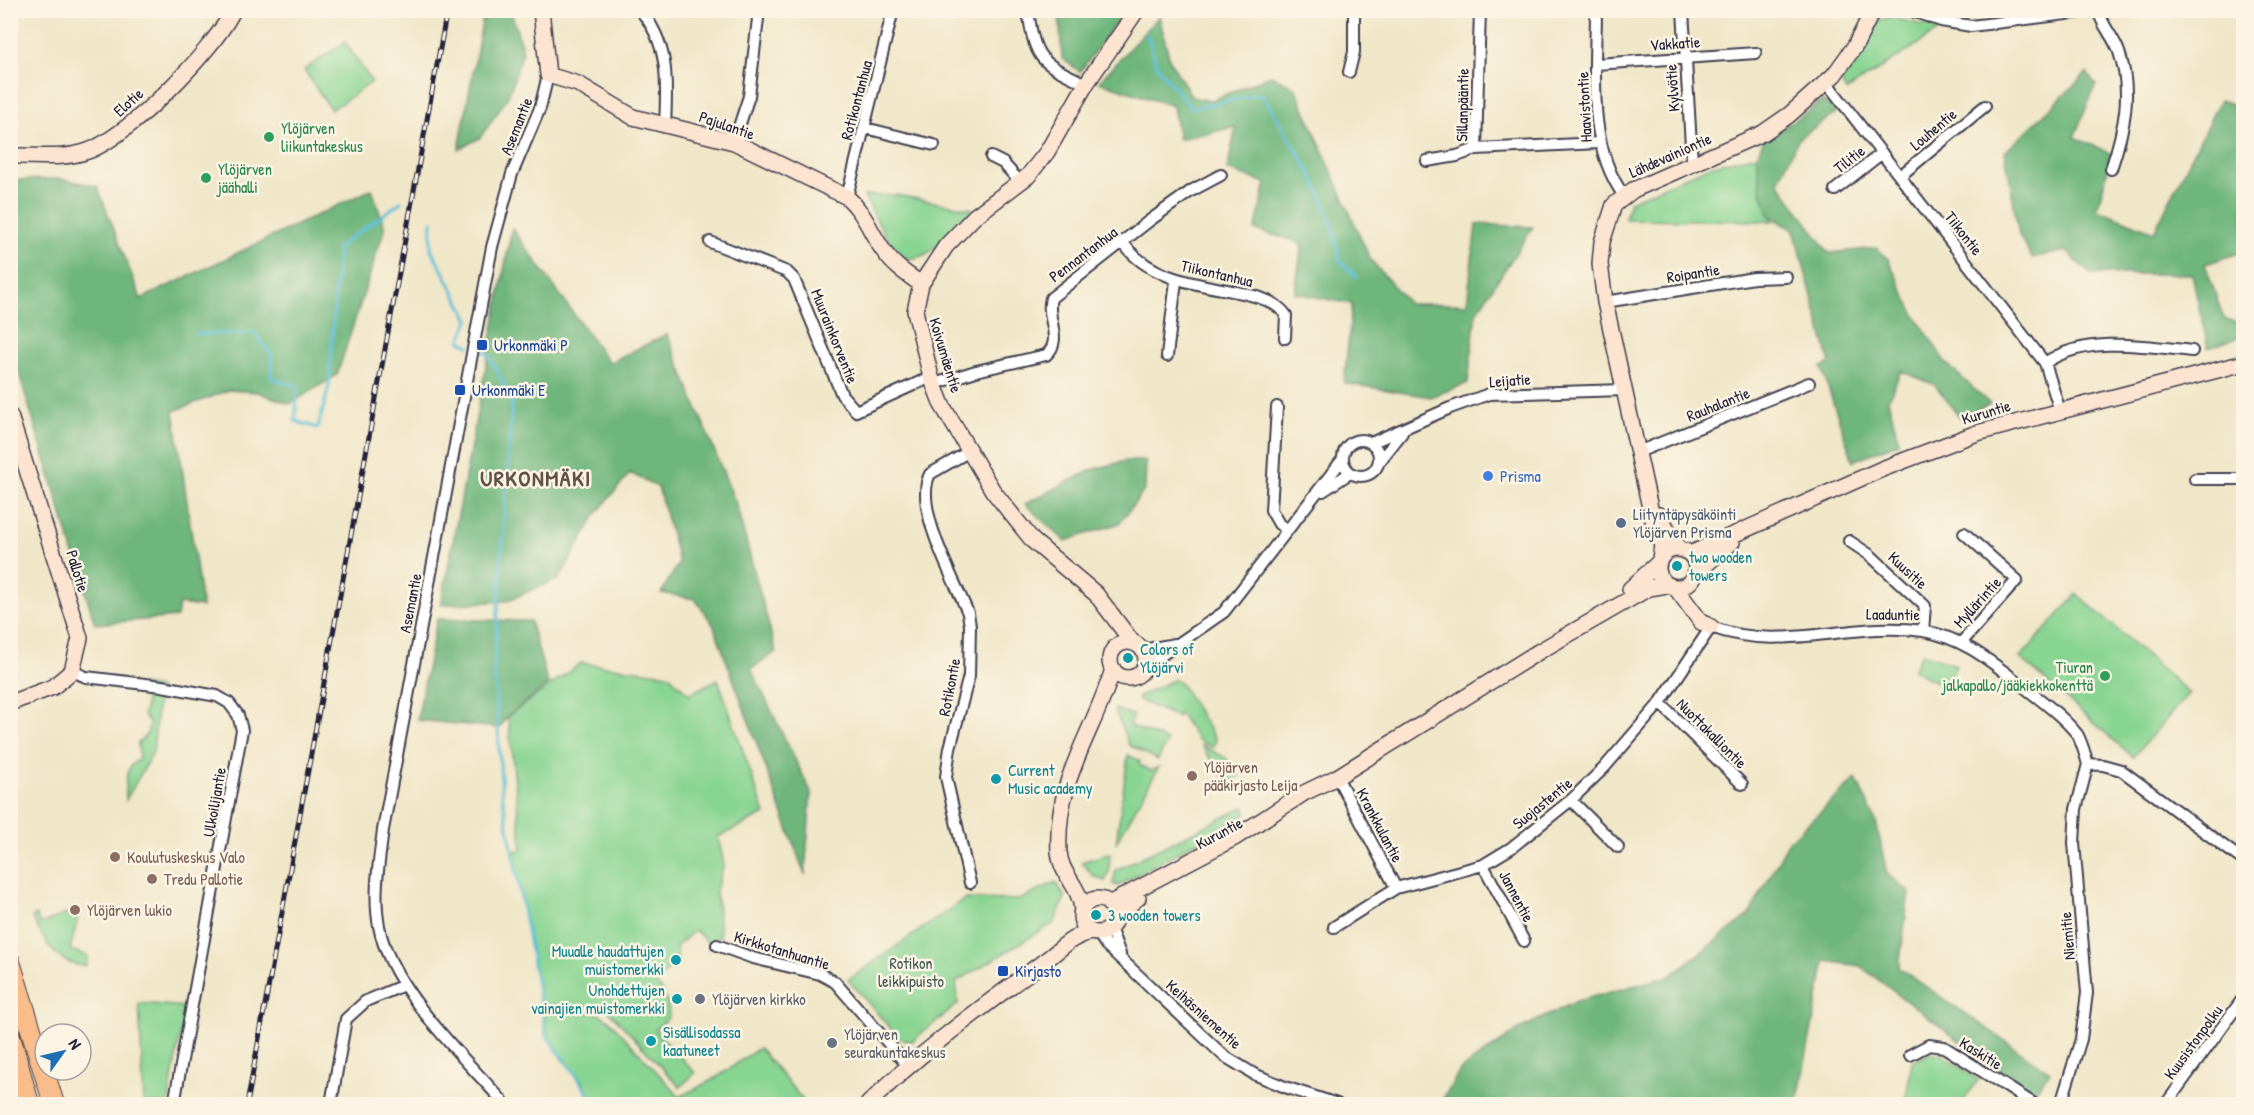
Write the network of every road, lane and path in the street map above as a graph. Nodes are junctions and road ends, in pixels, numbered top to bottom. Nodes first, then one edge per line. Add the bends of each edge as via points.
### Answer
1 (242, 10) edge
2 (542, 10) edge
3 (759, 10) edge
4 (893, 10) edge
5 (1028, 10) edge
6 (1137, 10) edge
7 (1354, 10) edge
8 (1480, 10) edge
9 (1596, 10) edge
10 (1683, 10) edge
11 (1873, 10) edge
12 (1909, 10) edge
13 (2098, 10) edge
14 (645, 13) edge
15 (230, 16) edge
16 (1756, 53) dead end
17 (1685, 56) junction
18 (1596, 64) junction
19 (1349, 72) dead end
20 (548, 75) junction
21 (1827, 83) junction
22 (1086, 84) junction
23 (1984, 106) dead end
24 (665, 126) junction
25 (865, 128) junction
26 (734, 142) junction
27 (1599, 143) junction
28 (934, 145) dead end
29 (1476, 149) junction
30 (14, 153) edge
31 (1882, 153) junction
32 (991, 157) dead end
33 (1427, 161) dead end
34 (1692, 164) junction
35 (2111, 169) dead end
36 (1221, 175) dead end
37 (1900, 176) junction
38 (1021, 183) junction
39 (1835, 190) dead end
40 (1624, 196) junction
41 (847, 197) junction
42 (710, 242) dead end
43 (1123, 243) junction
44 (1786, 277) dead end
45 (1176, 281) junction
46 (921, 284) junction
47 (1605, 302) junction
48 (1285, 338) dead end
49 (2192, 351) dead end
50 (1167, 356) dead end
51 (2045, 363) junction
52 (2244, 363) edge
53 (933, 381) junction
54 (1809, 383) dead end
55 (1625, 390) junction
56 (1277, 406) dead end
57 (2060, 411) junction
58 (10, 416) edge
59 (1404, 431) junction
60 (1371, 443) junction
61 (968, 452) junction
62 (1638, 452) junction
63 (1342, 460) junction
64 (1380, 461) junction
65 (1350, 473) junction
66 (2195, 479) dead end
67 (2244, 479) edge
68 (1649, 495) junction
69 (1316, 497) junction
70 (1750, 529) junction
71 (1287, 530) junction
72 (1964, 533) dead end
73 (1849, 541) dead end
74 (1684, 551) junction
75 (1660, 560) junction
76 (1694, 576) junction
77 (1671, 586) junction
78 (1711, 627) junction
79 (1923, 631) junction
80 (1556, 641) junction
81 (1961, 643) junction
82 (1178, 644) junction
83 (1131, 646) junction
84 (1146, 666) junction
85 (72, 671) junction
86 (1119, 674) junction
87 (10, 703) edge
88 (1660, 703) junction
89 (2088, 764) junction
90 (1337, 777) junction
91 (1742, 784) dead end
92 (1571, 800) junction
93 (1059, 844) junction
94 (1618, 847) dead end
95 (2244, 861) edge
96 (1483, 865) junction
97 (970, 883) dead end
98 (1396, 888) junction
99 (1081, 913) junction
100 (1104, 918) junction
101 (1334, 927) dead end
102 (1524, 941) dead end
103 (717, 945) dead end
104 (10, 962) edge
105 (1017, 979) junction
106 (404, 985) junction
107 (2244, 997) edge
108 (10, 1036) edge
109 (1910, 1055) dead end
110 (908, 1066) junction
111 (29, 1104) edge
112 (54, 1104) edge
113 (174, 1104) edge
114 (331, 1104) edge
115 (505, 1104) edge
116 (868, 1104) edge
117 (1337, 1104) edge
118 (2034, 1104) edge
119 (2061, 1104) edge
120 (2166, 1104) edge

1 - 15 street, Elotie
2 - 20 street
3 - 26 street via 749,96
4 - 25 street, Rotikontanhua
5 - 22 street via 1036,52 1054,68
6 - 22 street, Koivumäentie
7 - 19 street via 1354,52
8 - 29 street, Sillanpääntie
9 - 18 street, Haavistontie
10 - 17 street, Kylvötie
11 - 21 street, Lähdevainiontie via 1855,46
12 - 13 street via 1971,26
13 - 35 street via 2119,51 2128,105
14 - 24 street via 658,36 665,63
15 - 30 street, Elotie via 164,93 108,142 89,151 47,158
16 - 17 street, Vakkatie
17 - 18 street, Vakkatie
17 - 34 street, Kylvötie
18 - 27 street, Haavistontie
20 - 24 street, Pajulantie via 578,84 633,117
20 - 106 street, Asemantie via 540,108 512,174 492,247 383,830 376,906 386,951
21 - 31 street, Tiikontie
21 - 34 street, Lähdevainiontie via 1763,133
22 - 38 street, Koivumäentie via 1047,152
23 - 37 street, Louhentie
24 - 26 street, Pajulantie
25 - 28 street
25 - 41 street, Rotikontanhua
26 - 41 street, Pajulantie
27 - 29 street, Sillanpääntie
27 - 40 street, Haavistontie via 1610,174
29 - 33 street
31 - 37 street, Tiikontie
31 - 39 street, Tilitie
32 - 38 street via 1003,163
34 - 40 street, Lähdevainiontie
36 - 43 street, Pennantanhua via 1191,191
37 - 51 street, Tiikontie
38 - 46 street, Koivumäentie via 955,235
40 - 47 street, Lähdevainiontie via 1614,206 1602,242 1600,264
41 - 46 street, Pajulantie via 861,211 895,265
42 - 53 street, Muurainkorventie via 787,272 794,279 842,395 856,411
43 - 45 street, Tiikontanhua via 1131,255
43 - 53 street, Pennantanhua via 1051,298 1055,340 1046,355
44 - 47 street, Roipantie via 1754,278
45 - 48 street, Tiikontanhua via 1272,300 1287,315
45 - 50 street
46 - 53 street, Koivumäentie via 915,311
47 - 55 street, Lähdevainiontie
49 - 51 street via 2142,346 2090,347 2066,351
51 - 57 street, Tiikontie
52 - 57 street, Kuruntie
53 - 61 street, Koivumäentie
54 - 62 street, Rauhalantie
55 - 59 street, Leijatie via 1490,394
55 - 62 street, Lähdevainiontie
56 - 71 street via 1271,503 1275,518
57 - 70 street, Kuruntie via 1977,432
58 - 85 street, Pallotie via 80,638
59 - 60 street, Leijatie
59 - 64 street, Leijatie
60 - 63 street, Leijatie via 1354,441 1343,452
60 - 64 street
61 - 83 street, Koivumäentie via 1033,541 1096,594
61 - 97 street, Rotikontie via 930,474 925,490 930,522 970,626 969,676 946,777
62 - 68 street, Lähdevainiontie
63 - 65 street
63 - 69 street, Leijatie
64 - 65 street, Leijatie via 1372,474 1357,477
65 - 69 street, Leijatie
66 - 67 street
68 - 74 street, Lähdevainiontie
68 - 75 street, Lähdevainiontie via 1662,546
69 - 71 street, Leijatie
70 - 74 street, Kuruntie
70 - 76 street, Kuruntie via 1710,558
71 - 82 street, Leijatie via 1224,612
72 - 81 street, Myllärintie via 2017,580
73 - 79 street, Kuusitie via 1870,555 1925,606
74 - 75 street via 1668,551
74 - 76 street via 1696,563
75 - 77 street via 1659,575
75 - 80 street, Kuruntie via 1644,579
76 - 77 street via 1685,586
76 - 78 street via 1691,590
77 - 78 street, Laaduntie via 1701,622
77 - 80 street, Kuruntie via 1649,588
78 - 79 street, Laaduntie via 1772,640 1863,631
78 - 88 street, Suojastentie
79 - 81 street, Laaduntie
80 - 90 street, Kuruntie
81 - 89 street, Laaduntie via 2037,697 2078,735
82 - 83 street, Leijatie
82 - 84 street, Leijatie
83 - 84 street
83 - 86 street via 1112,654
84 - 86 street via 1135,677
85 - 87 street via 53,687
85 - 113 street, Ulkoilijantie via 86,677 217,696 229,703 241,720 243,730
86 - 93 street via 1079,747 1059,817
88 - 91 street, Nuottakalliontie
88 - 92 street, Suojastentie
89 - 95 street via 2121,771
89 - 119 street, Niemitie via 2076,809 2074,843 2087,993 2081,1039
90 - 98 street, Krankkulantie
90 - 100 street, Kuruntie via 1304,793
92 - 94 street
92 - 96 street, Suojastentie
93 - 99 street via 1061,865 1079,892
93 - 100 street
96 - 98 street, Suojastentie
96 - 102 street, Jannentie
98 - 101 street, Suojastentie
99 - 100 street via 1084,926
99 - 100 street, Kuruntie via 1088,902
99 - 105 street, Kuruntie
100 - 105 street, Kuruntie
100 - 117 street, Keihäsniementie via 1106,945 1224,1056 1254,1074
103 - 110 street, Kirkkotanhuantie via 820,974 835,982
104 - 112 highway
105 - 110 street, Kuruntie
106 - 114 street via 366,1001 346,1019
106 - 115 street, Asemantie
107 - 120 street, Kuusistonpolku
108 - 111 highway
109 - 118 street, Kaskitie via 1929,1045 1944,1047
110 - 116 street, Kuruntie

